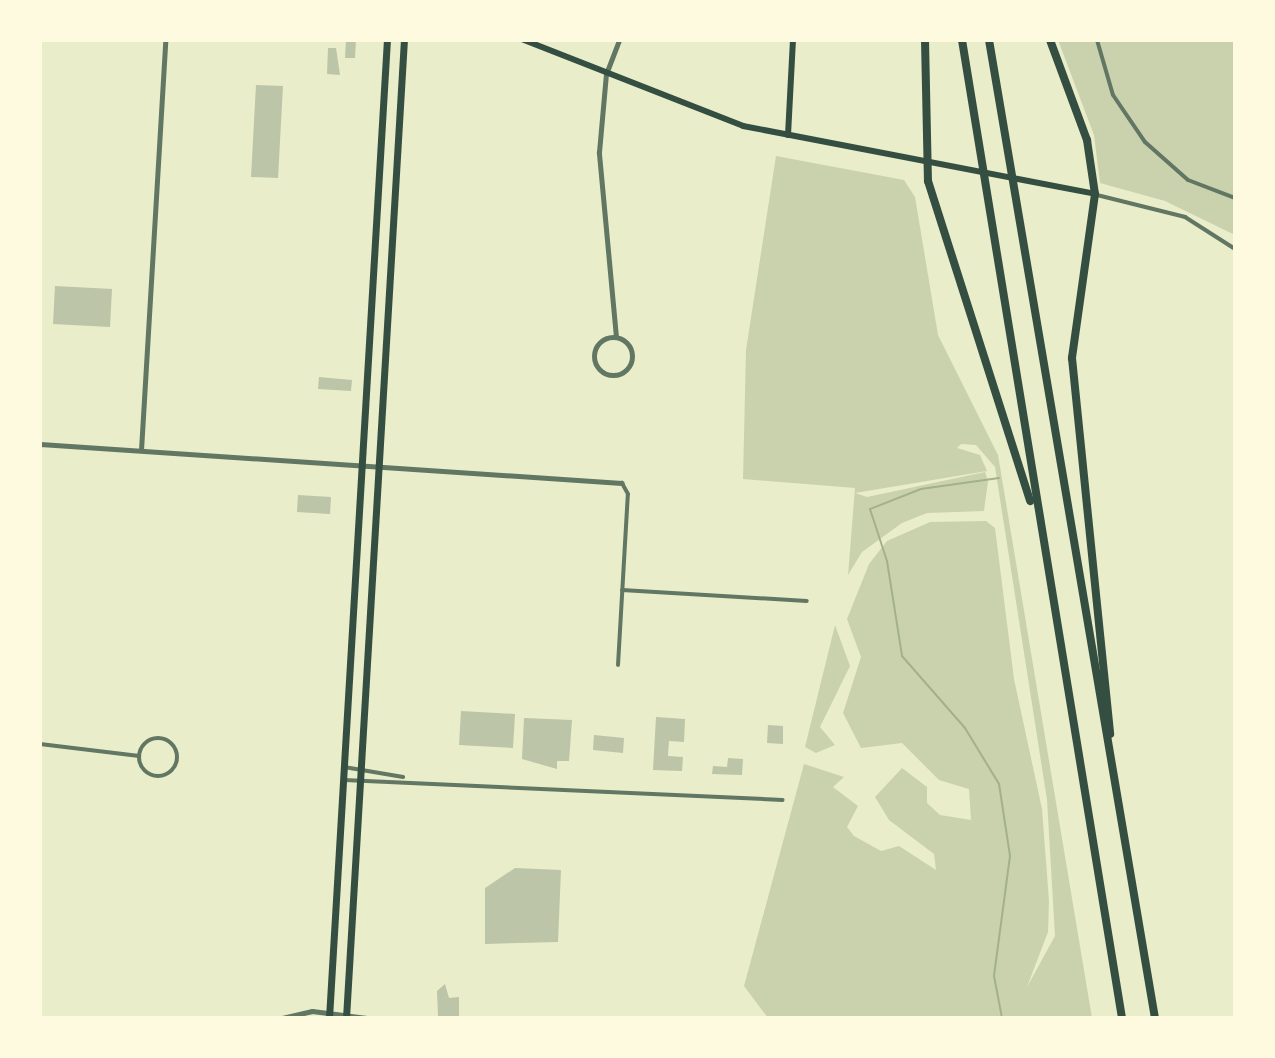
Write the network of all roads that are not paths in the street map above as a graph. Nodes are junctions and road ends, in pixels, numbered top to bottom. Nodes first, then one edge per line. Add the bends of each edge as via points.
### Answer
1 (165, 40) edge
2 (387, 40) edge
3 (404, 40) edge
4 (524, 40) edge
5 (619, 40) edge
6 (793, 40) edge
7 (925, 40) edge
8 (962, 40) edge
9 (989, 40) edge
10 (1050, 40) edge
11 (1097, 40) edge
12 (606, 74) junction
13 (788, 135) junction
14 (925, 161) junction
15 (1095, 194) junction
16 (1235, 198) edge
17 (1235, 249) edge
18 (616, 337) junction
19 (40, 444) edge
20 (141, 450) junction
21 (360, 464) junction
22 (378, 465) junction
23 (622, 483) joint
24 (1036, 512) junction
25 (622, 590) junction
26 (807, 601) dead end
27 (618, 665) dead end
28 (40, 744) edge
29 (139, 756) junction
30 (343, 767) junction
31 (359, 768) junction
32 (403, 777) junction
33 (342, 780) junction
34 (358, 781) junction
35 (1116, 794) junction
36 (783, 800) dead end
37 (329, 1015) edge
38 (346, 1015) edge
39 (282, 1018) edge
40 (367, 1018) edge
41 (1122, 1018) edge
42 (1155, 1018) edge

1 - 20 street
2 - 21 main road
3 - 22 main road
4 - 12 main road
5 - 12 street
6 - 13 main road
7 - 14 highway
8 - 24 highway
9 - 35 highway
10 - 15 highway via 1087,140
11 - 16 street via 1113,95 1145,142 1188,180
12 - 13 main road via 702,115
12 - 18 street via 598,163
13 - 14 main road
14 - 15 main road
14 - 24 highway via 949,263 979,331
15 - 17 street via 1185,217
15 - 35 highway via 1072,358 1074,419
18 - 18 street via 595,351 599,369 610,375 631,359
19 - 20 street
20 - 21 street
21 - 22 street
21 - 30 main road
22 - 23 street
22 - 31 main road
23 - 25 street via 628,494
24 - 41 highway
25 - 26 street
25 - 27 street
28 - 29 street
29 - 29 street via 155,775 171,770 177,758 161,738 148,741
30 - 31 street
30 - 33 main road
31 - 32 street
31 - 34 main road
32 - 34 street
32 - 36 street
33 - 34 street
33 - 37 main road
34 - 38 main road
35 - 42 highway
37 - 38 street
37 - 39 street
38 - 40 street

